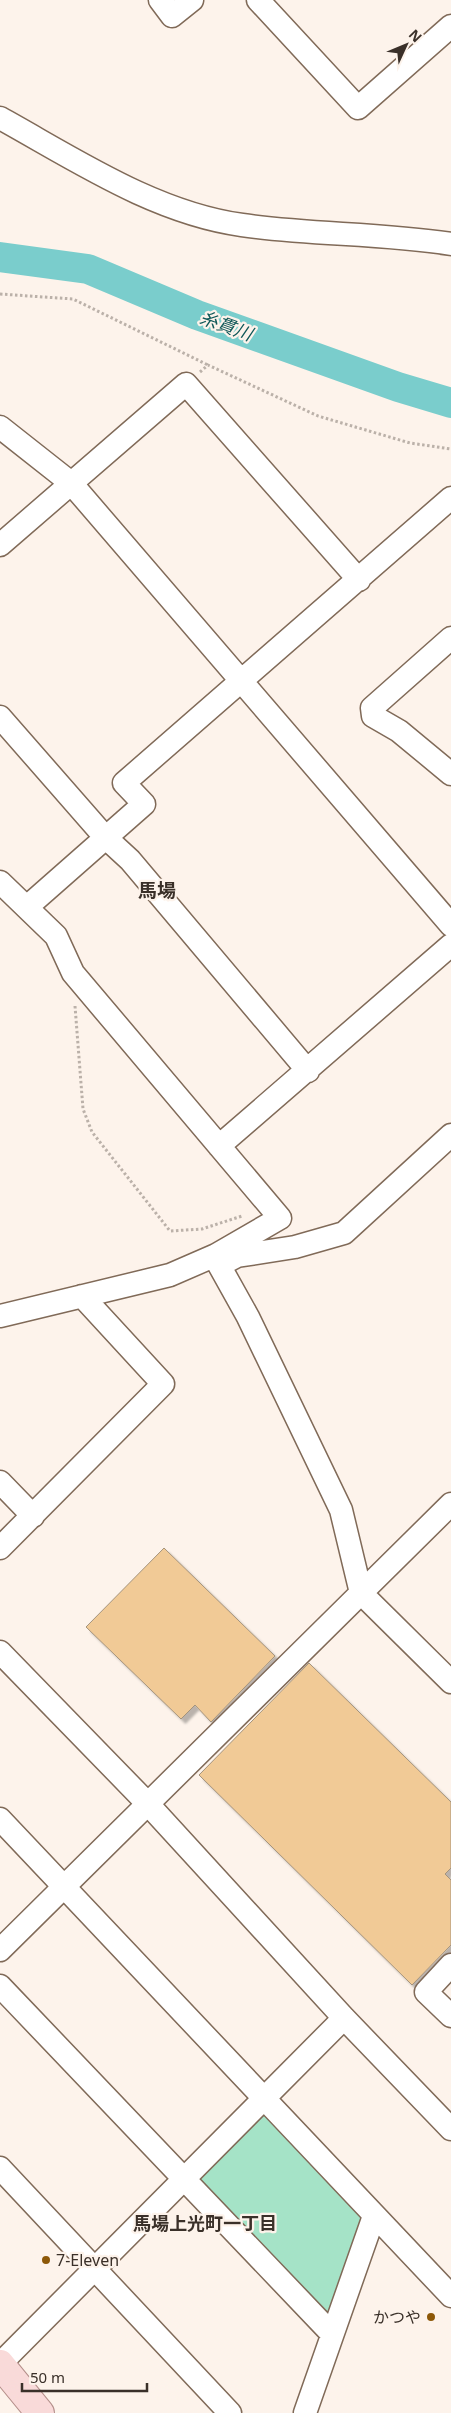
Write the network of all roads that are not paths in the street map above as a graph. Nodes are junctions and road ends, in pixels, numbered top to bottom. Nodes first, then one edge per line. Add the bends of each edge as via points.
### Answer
1 (160, 0) edge
2 (192, 0) edge
3 (258, 0) edge
4 (451, 26) edge
5 (0, 118) edge
6 (446, 237) edge
7 (0, 427) edge
8 (72, 483) junction
9 (451, 498) edge
10 (0, 545) edge
11 (359, 580) junction
12 (451, 639) edge
13 (242, 682) junction
14 (0, 717) edge
15 (451, 774) edge
16 (105, 837) junction
17 (0, 882) edge
18 (26, 906) junction
19 (451, 926) edge
20 (451, 946) edge
21 (308, 1071) junction
22 (451, 1135) edge
23 (219, 1146) junction
24 (218, 1260) junction
25 (82, 1296) junction
26 (0, 1316) edge
27 (0, 1482) edge
28 (451, 1504) edge
29 (32, 1516) junction
30 (0, 1548) edge
31 (361, 1593) junction
32 (0, 1652) edge
33 (451, 1682) edge
34 (147, 1803) junction
35 (0, 1819) edge
36 (63, 1885) junction
37 (0, 1950) edge
38 (451, 1964) edge
39 (0, 1986) edge
40 (451, 2016) edge
41 (344, 2018) junction
42 (263, 2099) junction
43 (451, 2130) edge
44 (0, 2168) edge
45 (183, 2181) junction
46 (374, 2216) junction
47 (96, 2270) junction
48 (451, 2296) edge
49 (332, 2334) junction
50 (0, 2364) edge
51 (40, 2413) edge
52 (230, 2413) edge
53 (305, 2413) edge

1 - 2 street via 172,16
3 - 4 street via 358,108
5 - 6 street via 102,174 174,208 241,225
7 - 8 street
8 - 10 street
8 - 11 street via 186,384
8 - 13 street
9 - 11 street
11 - 13 street
12 - 15 street via 372,708 373,716 399,731
13 - 16 street via 124,784 144,804
13 - 19 street
14 - 16 street
16 - 18 street
16 - 21 street via 130,860
17 - 18 street
18 - 23 street via 56,936 73,973
20 - 21 street
21 - 23 street
22 - 24 street via 344,1233 295,1247
23 - 24 street via 280,1218
24 - 25 street
24 - 31 street via 341,1510
25 - 26 street
25 - 29 street via 163,1384
27 - 29 street
28 - 31 street
29 - 30 street
31 - 33 street
31 - 34 street
32 - 34 street
34 - 36 street
34 - 41 street
35 - 36 street
36 - 37 street
36 - 42 street
38 - 40 street via 426,1992
39 - 45 street
41 - 42 street
41 - 43 street
42 - 45 street
42 - 46 street
44 - 47 street
45 - 47 street
45 - 49 street
46 - 48 street
46 - 49 street
47 - 50 street
47 - 52 street
49 - 53 street
50 - 51 main road

